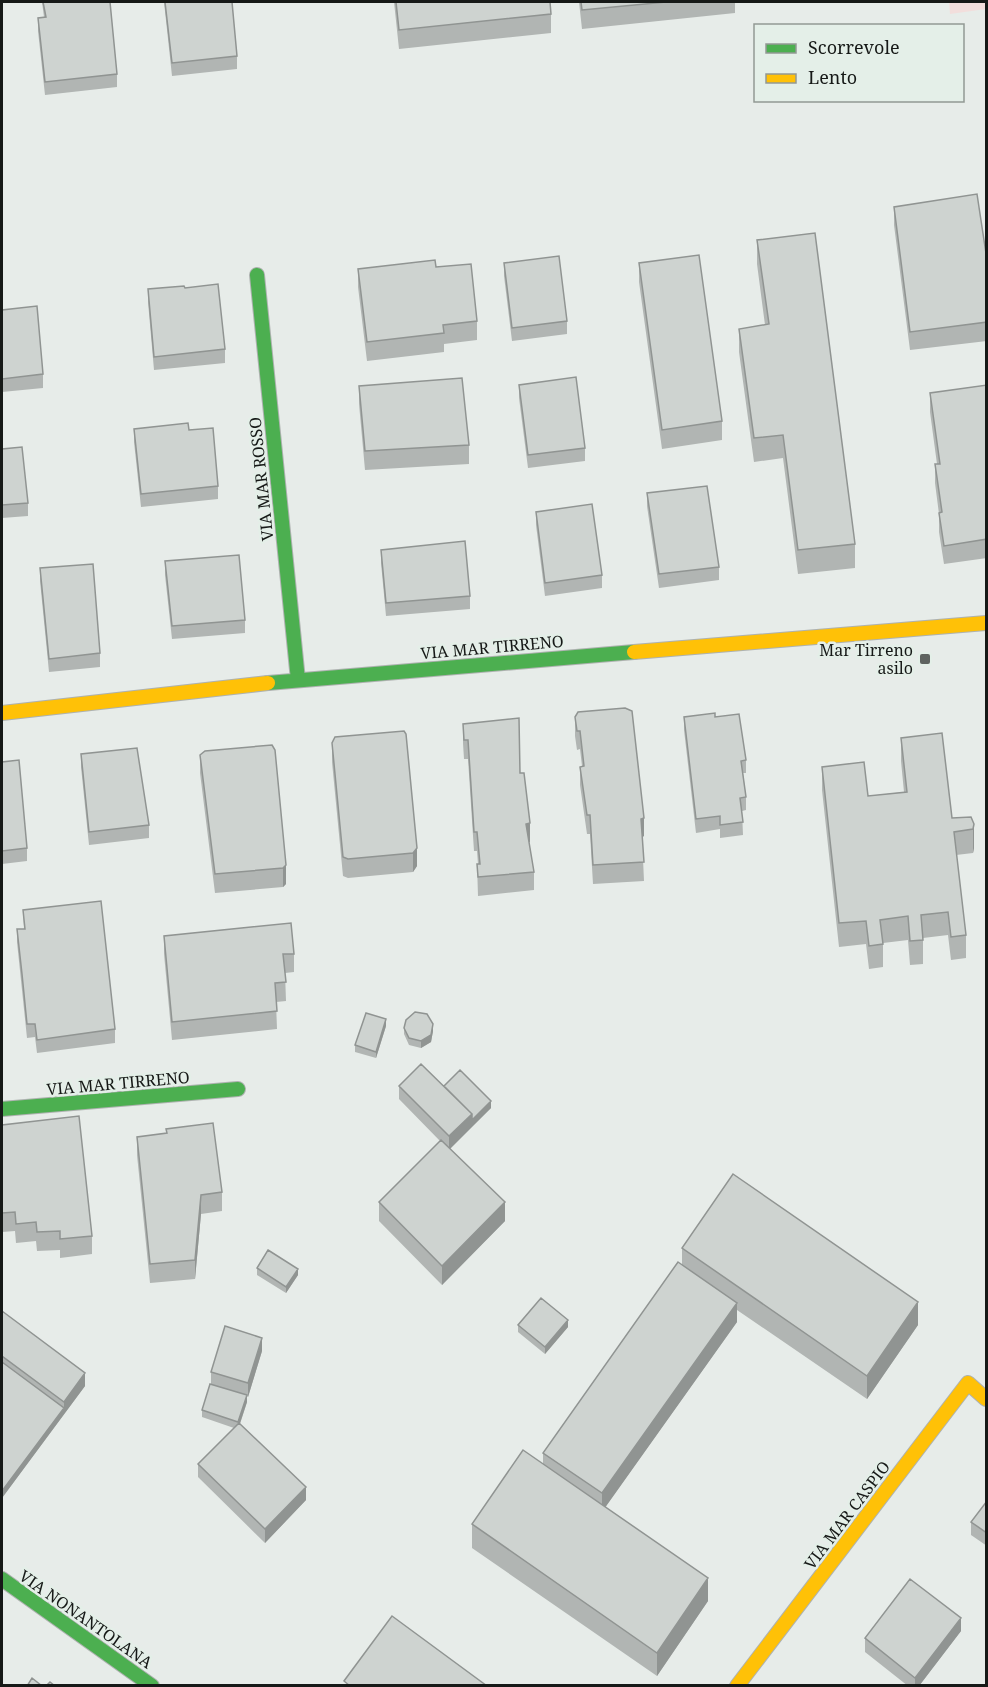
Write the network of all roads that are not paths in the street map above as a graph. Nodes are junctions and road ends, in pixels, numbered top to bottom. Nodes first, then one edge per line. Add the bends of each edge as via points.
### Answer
1 (257, 275) dead end
2 (987, 622) edge
3 (298, 680) junction
4 (2, 713) edge
5 (238, 1089) dead end
6 (2, 1109) edge
7 (987, 1399) edge
8 (2, 1579) edge
9 (152, 1686) edge
10 (737, 1686) edge

1 - 3 street, VIA MAR ROSSO
2 - 3 street, VIA MAR TIRRENO
3 - 4 street, VIA MAR TIRRENO
5 - 6 street, VIA MAR TIRRENO
7 - 10 street, VIA MAR CASPIO via 968,1383
8 - 9 street, VIA NONANTOLANA

